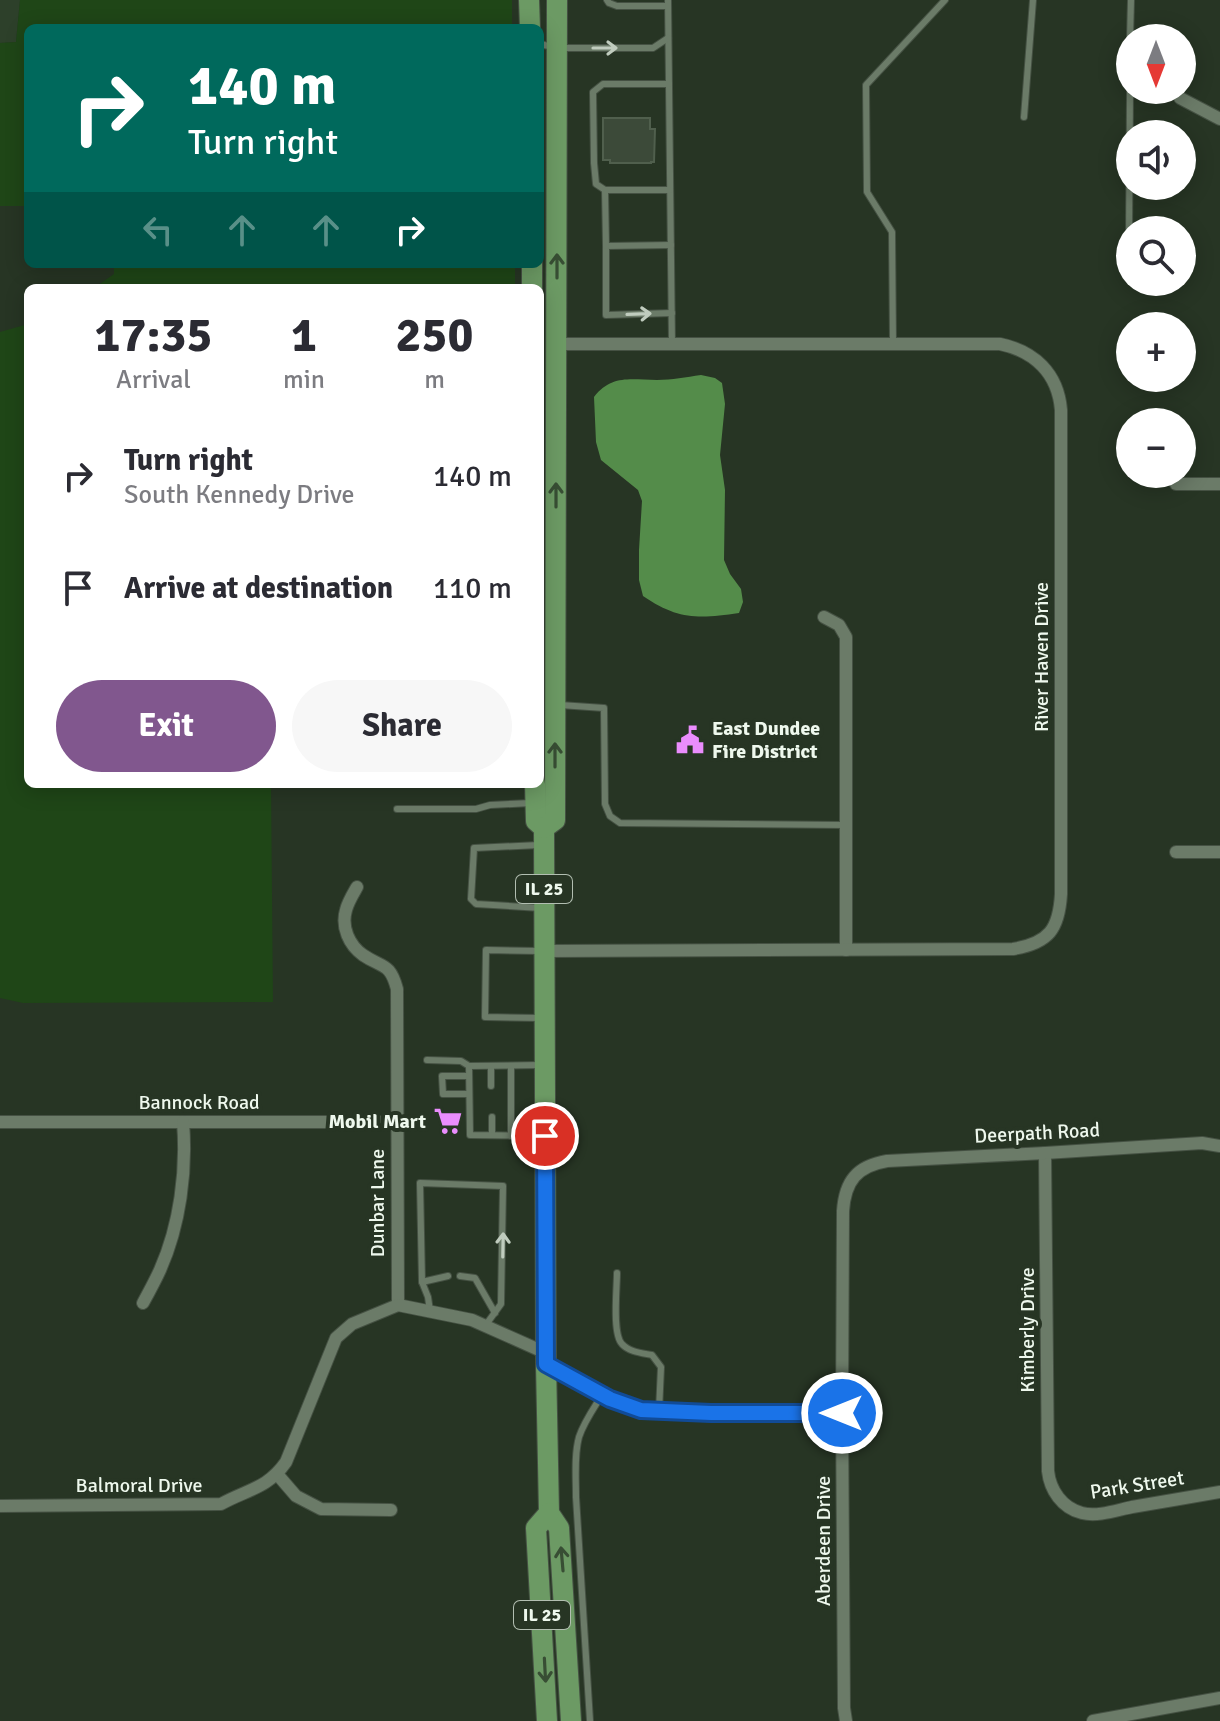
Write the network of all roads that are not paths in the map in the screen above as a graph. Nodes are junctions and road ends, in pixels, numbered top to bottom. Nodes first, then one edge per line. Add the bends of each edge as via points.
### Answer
1 (529, 0) edge
2 (557, 0) edge
3 (607, 0) edge
4 (945, 0) edge
5 (1033, 0) edge
6 (1131, 0) edge
7 (668, 3) edge
8 (530, 24) edge
9 (1130, 24) edge
10 (668, 38) junction
11 (549, 46) edge
12 (669, 84) junction
13 (1130, 104) edge
14 (1191, 104) edge
15 (1024, 117) dead end
16 (1220, 119) edge
17 (605, 190) junction
18 (670, 190) junction
19 (1129, 216) edge
20 (671, 245) junction
21 (606, 246) junction
22 (672, 313) junction
23 (557, 344) junction
24 (893, 344) junction
25 (672, 345) junction
26 (1196, 484) edge
27 (1220, 484) edge
28 (824, 617) dead end
29 (556, 704) junction
30 (535, 793) edge
31 (397, 809) dead end
32 (846, 825) junction
33 (544, 836) junction
34 (1176, 852) dead end
35 (1220, 852) edge
36 (357, 887) dead end
37 (544, 908) junction
38 (846, 950) junction
39 (545, 951) junction
40 (544, 1018) junction
41 (427, 1060) dead end
42 (544, 1065) junction
43 (469, 1066) junction
44 (491, 1066) junction
45 (511, 1066) junction
46 (469, 1076) junction
47 (491, 1086) dead end
48 (469, 1094) junction
49 (492, 1117) dead end
50 (0, 1122) edge
51 (183, 1122) junction
52 (397, 1122) junction
53 (492, 1135) junction
54 (511, 1136) junction
55 (545, 1136) junction
56 (1220, 1146) edge
57 (1045, 1153) junction
58 (858, 1172) joint
59 (617, 1273) dead end
60 (448, 1276) dead end
61 (460, 1276) dead end
62 (422, 1282) junction
63 (143, 1303) dead end
64 (398, 1305) junction
65 (430, 1311) junction
66 (495, 1313) junction
67 (485, 1326) junction
68 (546, 1359) junction
69 (602, 1395) junction
70 (659, 1411) junction
71 (842, 1413) junction
72 (277, 1474) junction
73 (1220, 1492) edge
74 (1063, 1502) joint
75 (0, 1506) edge
76 (391, 1510) dead end
77 (549, 1513) junction
78 (1220, 1698) edge
79 (547, 1721) edge
80 (571, 1721) edge
81 (590, 1721) edge
82 (846, 1721) edge
83 (1093, 1721) edge

1 - 8 main road
2 - 11 main road, IL 25
3 - 7 lane via 617,6
4 - 24 lane via 866,85 867,192 892,232
5 - 15 lane
6 - 9 lane
7 - 10 lane
11 -> 10 lane via 653,48
10 - 12 lane
23 -> 11 main road, IL 25
12 - 17 lane via 603,84 593,92 596,184
12 - 18 lane
13 - 19 lane
14 - 16 street
17 - 18 lane
17 - 21 lane
18 - 20 lane
20 - 21 lane
20 - 22 lane
21 -> 22 lane via 606,315
22 - 25 lane
23 - 25 street, River Haven Drive
29 -> 23 main road, IL 25
24 - 25 street, River Haven Drive
24 - 38 street, River Haven Drive via 1013,347 1040,363 1059,398 1060,908 1051,932 1022,948
26 - 27 street
28 - 32 street via 839,625 846,637
29 - 32 lane via 604,708 604,800 620,823
33 -> 29 main road, IL 25 via 555,820
30 - 31 lane via 476,809
30 - 33 main road, IL 25 via 536,821
32 - 38 street
33 - 37 main road, IL 25
33 - 37 lane via 474,848 471,899 476,904
34 - 35 street
36 - 52 street, Dunbar Lane via 345,911 349,941 387,967 397,989
37 - 39 main road, IL 25
38 - 39 street, River Haven Drive
39 - 40 main road, IL 25
39 - 40 lane via 486,950 485,1004 485,1017
40 - 42 main road, IL 25
41 - 43 lane
42 - 45 lane
42 - 55 main road, IL 25
43 - 44 lane
43 - 46 lane
44 - 45 lane
44 - 47 lane
45 - 54 lane
46 - 48 lane
46 - 48 lane via 442,1076 443,1094
48 - 53 lane via 470,1135
49 - 53 lane
50 - 51 street, Bannock Road
51 - 52 street, Bannock Road
51 - 63 street via 174,1230
52 - 64 street, Dunbar Lane
53 - 54 lane
54 - 55 lane
55 - 68 main road, IL 25
56 - 57 street, Deerpath Road
57 - 58 street, Deerpath Road via 887,1161
57 - 74 street, Kimberly Drive via 1048,1471
58 - 71 street, Aberdeen Drive via 846,1189 843,1211
59 - 70 lane via 617,1335 633,1351 652,1355 661,1367
60 - 62 lane
61 - 66 lane via 475,1278
62 - 65 lane
66 -> 62 lane via 501,1304 503,1186 420,1183
64 - 65 street
64 - 72 street via 352,1324 336,1338
65 - 67 street
66 - 67 lane
67 - 68 street
68 - 69 street
68 - 77 main road, IL 25
69 - 70 street via 636,1409
69 - 81 lane via 583,1428 576,1462
70 - 71 street
71 - 82 street, Aberdeen Drive
72 - 75 street, Balmoral Drive via 221,1504
72 - 76 street via 296,1496 321,1509
73 - 74 street, Park Street via 1097,1513 1080,1512
77 -> 79 main road, IL 25 via 536,1528
80 -> 77 main road, IL 25 via 559,1528
78 - 83 street

